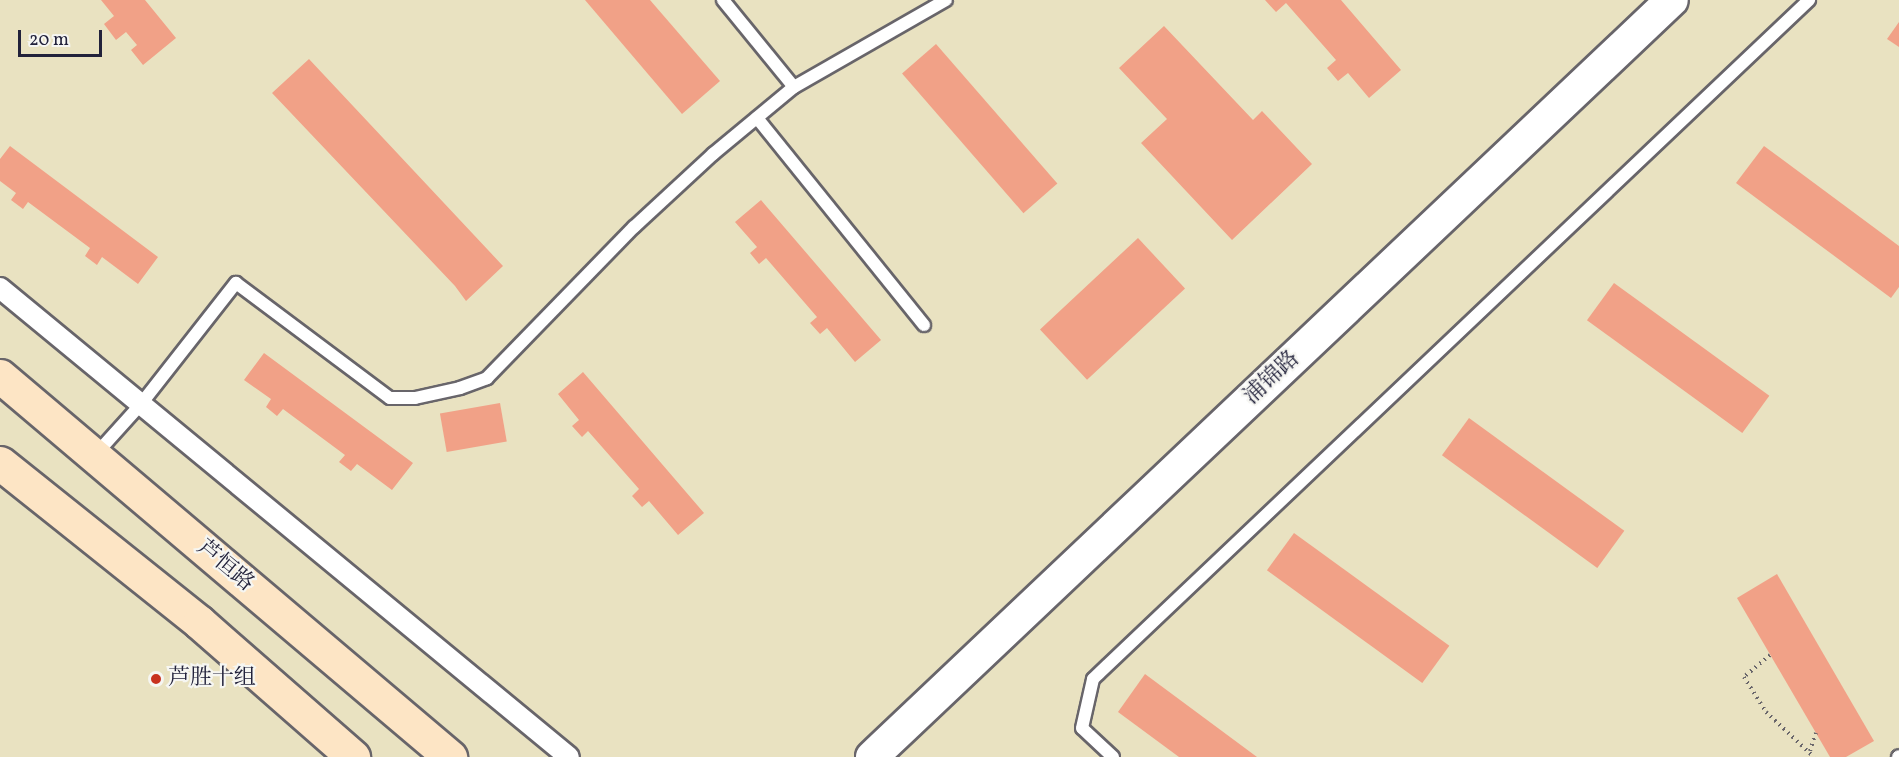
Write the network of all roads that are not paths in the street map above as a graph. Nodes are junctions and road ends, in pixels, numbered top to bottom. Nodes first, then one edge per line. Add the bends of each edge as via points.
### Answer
1 (723, 0) edge
2 (946, 0) edge
3 (1672, 0) edge
4 (1809, 0) edge
5 (794, 87) junction
6 (757, 118) junction
7 (0, 288) edge
8 (924, 325) dead end
9 (0, 376) edge
10 (141, 404) junction
11 (95, 455) junction
12 (0, 463) edge
13 (353, 757) edge
14 (450, 757) edge
15 (569, 757) edge
16 (872, 757) edge
17 (1113, 757) edge

1 - 5 lane
2 - 5 lane
3 - 16 street, 浦锦路
4 - 17 lane via 1093,679 1082,728
5 - 6 lane
6 - 8 lane
6 - 10 lane via 634,227 486,378 415,398 390,398 236,283
7 - 10 street
9 - 11 main road, 芦恒路
10 - 11 lane
10 - 15 street
11 - 14 main road, 芦恒路
12 - 13 main road via 199,622

